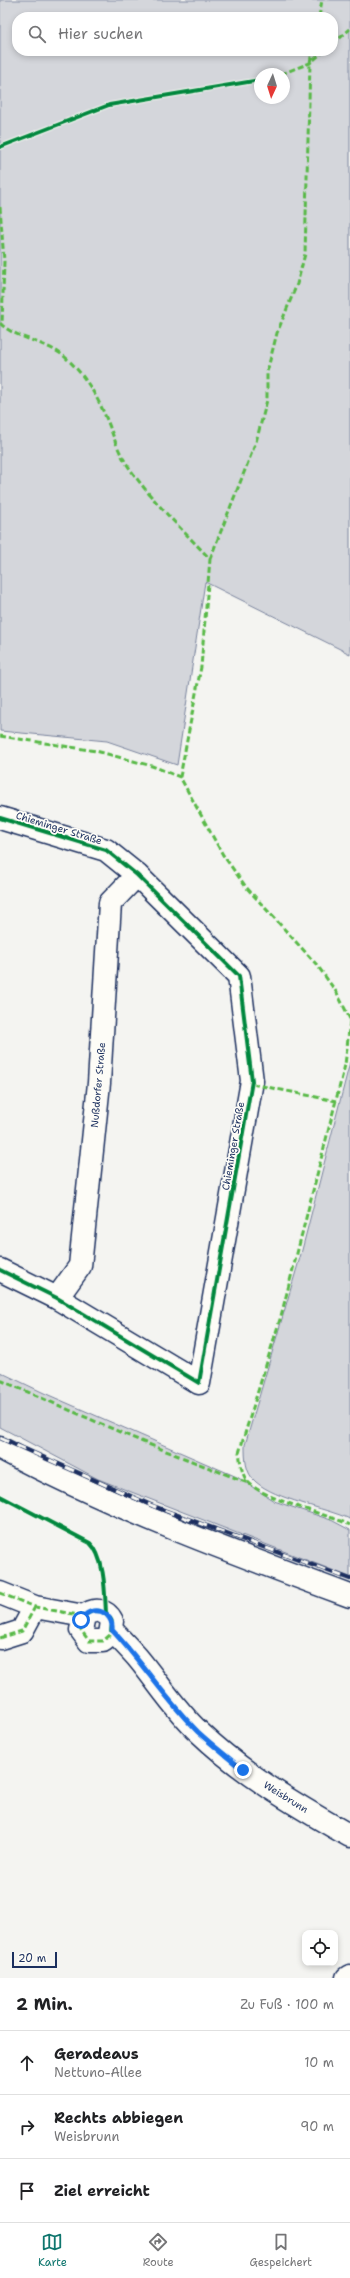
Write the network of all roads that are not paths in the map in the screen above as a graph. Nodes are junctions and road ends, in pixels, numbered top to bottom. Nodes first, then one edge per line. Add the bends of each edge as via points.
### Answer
1 (0, 818) edge
2 (137, 875) junction
3 (0, 1270) edge
4 (57, 1298) junction
5 (0, 1448) edge
6 (0, 1593) edge
7 (350, 1596) edge
8 (35, 1608) junction
9 (0, 1638) edge
10 (350, 1836) edge
11 (350, 1976) edge
12 (347, 1978) edge

1 - 2 street, Chieminger Straße via 106,850
2 - 4 street, Nußdorfer Straße via 110,903 99,1083 80,1266
2 - 4 street, Chieminger Straße via 239,976 252,1081 199,1383
3 - 4 street, Chieminger Straße
5 - 7 street via 88,1492 162,1524
6 - 8 street
8 - 9 street via 22,1631
8 - 10 street, Weisbrunn via 84,1616 80,1630 89,1640 103,1641 112,1630 198,1732 260,1782
11 - 12 street

